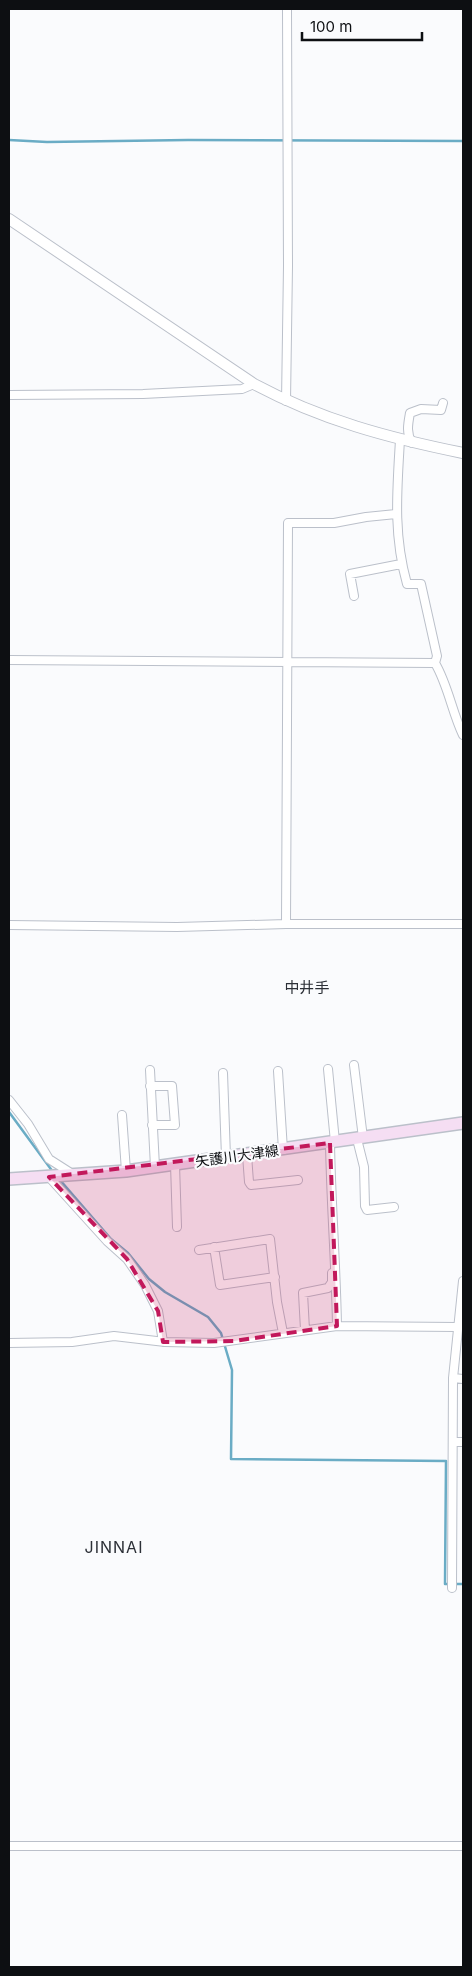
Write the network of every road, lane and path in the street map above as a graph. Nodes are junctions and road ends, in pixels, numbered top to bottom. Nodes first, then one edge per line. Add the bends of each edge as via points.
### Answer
1 (287, 9) edge
2 (9, 219) edge
3 (254, 384) junction
4 (9, 395) edge
5 (286, 401) junction
6 (443, 403) dead end
7 (400, 440) junction
8 (412, 443) junction
9 (463, 453) edge
10 (396, 514) junction
11 (401, 564) junction
12 (354, 596) dead end
13 (9, 660) edge
14 (287, 662) junction
15 (435, 663) junction
16 (463, 734) edge
17 (286, 924) junction
18 (463, 924) edge
19 (9, 925) edge
20 (354, 1065) dead end
21 (328, 1069) dead end
22 (150, 1070) dead end
23 (278, 1071) dead end
24 (223, 1073) dead end
25 (150, 1086) junction
26 (9, 1100) edge
27 (122, 1115) dead end
28 (463, 1123) edge
29 (152, 1125) junction
30 (360, 1139) junction
31 (333, 1143) junction
32 (283, 1150) junction
33 (247, 1155) junction
34 (226, 1158) junction
35 (175, 1164) junction
36 (154, 1167) junction
37 (126, 1171) junction
38 (74, 1175) junction
39 (49, 1177) junction
40 (9, 1179) edge
41 (298, 1180) dead end
42 (394, 1207) dead end
43 (177, 1227) dead end
44 (332, 1246) dead end
45 (214, 1248) junction
46 (199, 1250) dead end
47 (275, 1278) junction
48 (463, 1281) edge
49 (337, 1326) junction
50 (457, 1327) junction
51 (305, 1330) junction
52 (283, 1333) junction
53 (163, 1342) junction
54 (9, 1343) edge
55 (453, 1378) junction
56 (463, 1378) edge
57 (453, 1442) junction
58 (463, 1442) edge
59 (452, 1588) dead end
60 (9, 1846) edge
61 (463, 1846) edge

1 - 5 street
2 - 3 street
3 - 4 street via 242,389 143,394
3 - 5 street
5 - 7 street via 339,422
6 - 8 street via 442,410 421,409 410,413 408,430
7 - 8 street
7 - 10 street
8 - 9 street
10 - 11 street
10 - 14 street via 334,523 288,523
11 - 12 street via 350,574
11 - 15 street via 407,584 421,584 438,656
13 - 14 street
14 - 15 street
14 - 17 street
15 - 16 street
17 - 18 street
17 - 19 street via 177,927
20 - 30 street
21 - 31 street
22 - 25 street
23 - 32 street
24 - 34 street
25 - 29 street
25 - 29 street via 172,1086 175,1124
26 - 38 street via 50,1159
27 - 37 street
28 - 30 main road, 矢護川大津線
29 - 36 street
30 - 31 main road, 矢護川大津線
30 - 42 street via 365,1206 367,1210
31 - 32 main road, 矢護川大津線
31 - 49 street via 331,1206 336,1247
32 - 33 main road, 矢護川大津線
33 - 34 main road, 矢護川大津線
33 - 41 street via 251,1185
34 - 35 main road, 矢護川大津線
35 - 36 main road, 矢護川大津線
35 - 43 street
36 - 37 main road, 矢護川大津線
37 - 38 main road, 矢護川大津線
38 - 39 main road, 矢護川大津線
39 - 40 main road, 矢護川大津線
39 - 53 street via 127,1259 145,1285 158,1311
44 - 51 street via 332,1282 328,1288 303,1293
45 - 46 street
45 - 47 street via 220,1285
45 - 47 street via 270,1239
47 - 52 street
48 - 50 street
49 - 50 street
49 - 51 street
50 - 55 street
51 - 52 street
52 - 53 street via 214,1343
53 - 54 street via 114,1336 72,1342
55 - 56 street
55 - 57 street
57 - 58 street
57 - 59 street
60 - 61 street

